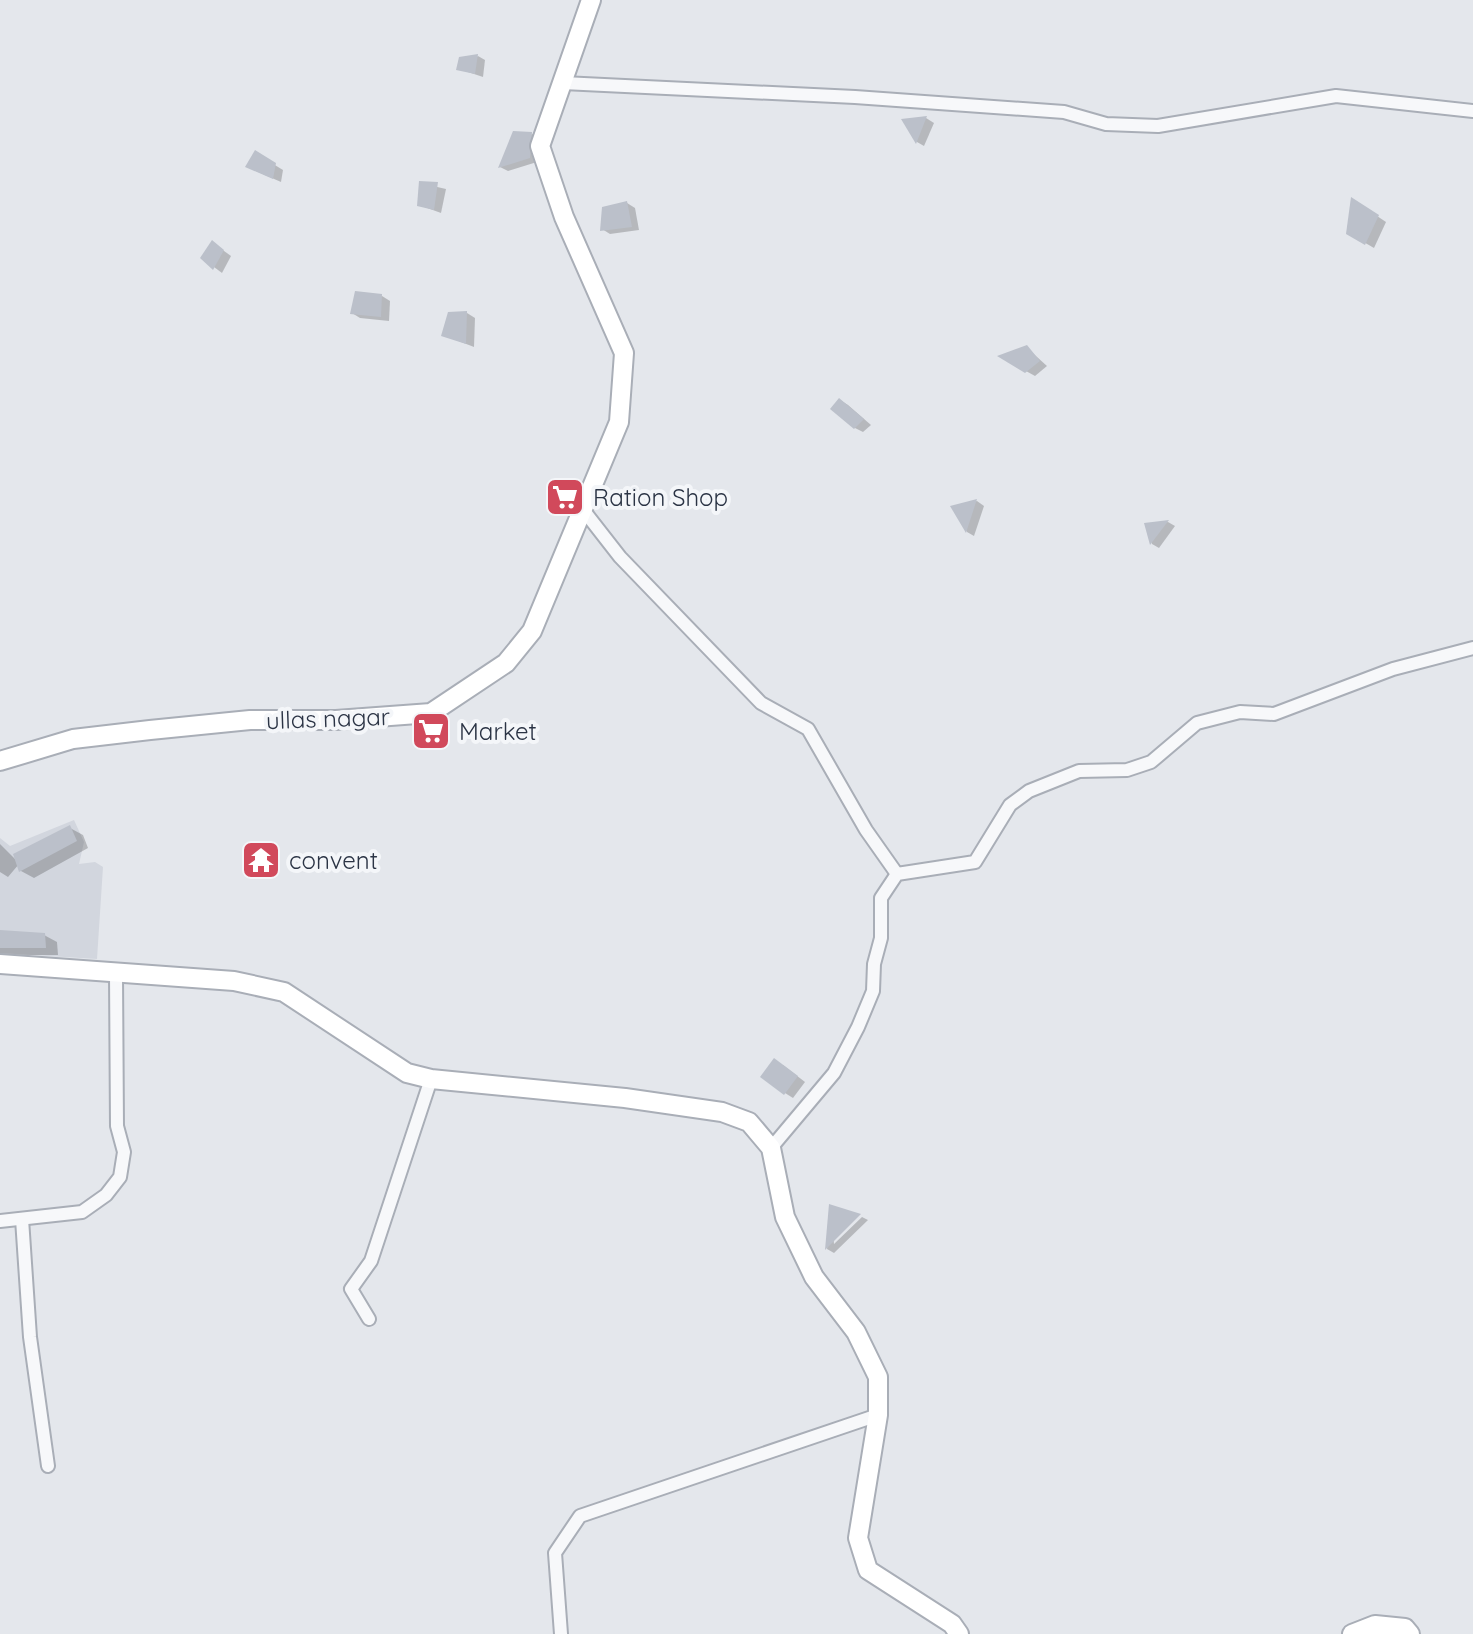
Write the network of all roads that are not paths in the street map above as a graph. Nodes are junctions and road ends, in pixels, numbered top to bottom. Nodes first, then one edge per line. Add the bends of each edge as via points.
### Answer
1 (591, 0) edge
2 (563, 83) junction
3 (1473, 111) edge
4 (581, 507) junction
5 (1473, 648) edge
6 (0, 761) edge
7 (897, 874) junction
8 (0, 964) edge
9 (116, 975) junction
10 (431, 1079) junction
11 (771, 1148) junction
12 (22, 1219) junction
13 (0, 1221) edge
14 (369, 1319) dead end
15 (878, 1415) junction
16 (48, 1466) dead end
17 (561, 1634) edge
18 (959, 1634) edge
19 (1352, 1634) edge
20 (1410, 1634) edge

1 - 2 main road, ullas nagar
2 - 3 street via 1064,112 1106,124 1158,126 1336,96
2 - 4 main road, ullas nagar via 540,146 564,217 624,353 619,422
4 - 6 main road, ullas nagar via 532,631 506,663 431,713 150,730 73,739
4 - 7 street via 620,557 761,703 808,729
5 - 7 street via 1393,669 1274,714 1240,712 1197,723 1151,762 1127,770 1079,771 1029,791 1010,805 975,862
7 - 11 street via 881,898 873,991 858,1027 834,1073
8 - 9 main road
9 - 10 main road via 234,981 284,992 407,1073
9 - 12 street via 117,1126 124,1152 120,1177 82,1212
10 - 11 main road via 722,1112 749,1122
10 - 14 street via 371,1261 351,1289
11 - 15 main road via 785,1217 814,1277 856,1332 878,1377
12 - 13 street
12 - 16 street via 30,1337
15 - 17 street via 580,1516 555,1553
15 - 18 main road via 858,1538 868,1570 952,1624
19 - 20 main road via 1375,1625 1405,1628

